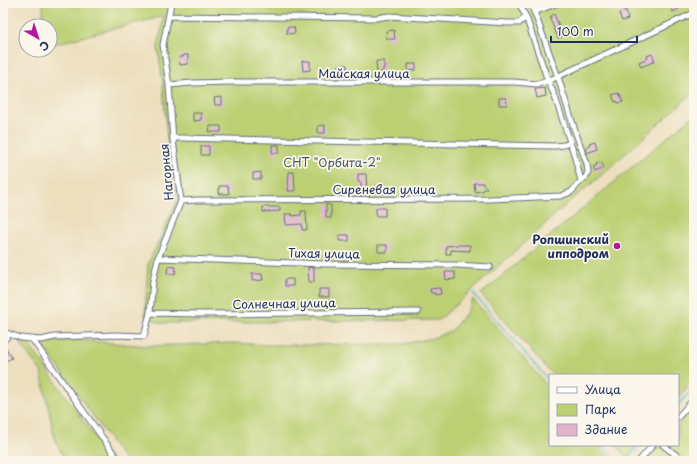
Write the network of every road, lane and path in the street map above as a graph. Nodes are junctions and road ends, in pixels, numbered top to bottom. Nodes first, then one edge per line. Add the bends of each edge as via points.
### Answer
1 (171, 3) edge
2 (519, 3) edge
3 (531, 3) edge
4 (558, 3) edge
5 (534, 12) junction
6 (694, 13) edge
7 (169, 16) junction
8 (526, 17) junction
9 (558, 77) junction
10 (548, 81) junction
11 (169, 85) junction
12 (173, 140) junction
13 (570, 143) junction
14 (581, 181) junction
15 (181, 201) junction
16 (158, 258) junction
17 (490, 267) dead end
18 (150, 312) junction
19 (418, 312) dead end
20 (3, 332) edge
21 (9, 334) junction
22 (32, 339) junction
23 (3, 342) edge
24 (694, 399) edge
25 (679, 416) edge
26 (652, 446) edge
27 (664, 446) edge
28 (119, 461) edge
29 (639, 461) edge
30 (684, 461) edge

1 - 7 street, Нагорная
2 - 8 street
3 - 5 street
4 - 5 street
5 - 9 street
6 - 9 street, Майская улица
7 - 8 street via 389,16 508,23 519,23
7 - 11 street, Нагорная via 163,46
8 - 10 street
9 - 10 street, Майская улица
9 - 14 street via 587,164 588,172
10 - 11 street, Майская улица via 537,84 199,82
10 - 13 street
11 - 12 street, Нагорная
12 - 13 street via 188,138 555,146
12 - 15 street, Нагорная
13 - 14 street
14 - 15 street, Сиреневая улица via 571,192 561,196 489,199
15 - 16 street, Нагорная
16 - 17 street, Тихая улица
16 - 18 street, Нагорная
18 - 19 street, Солнечная улица
18 - 22 street, Нагорная via 144,336 63,336
20 - 21 street
21 - 22 street
21 - 23 street
22 - 28 street
24 - 25 street
26 - 29 street
27 - 30 street

